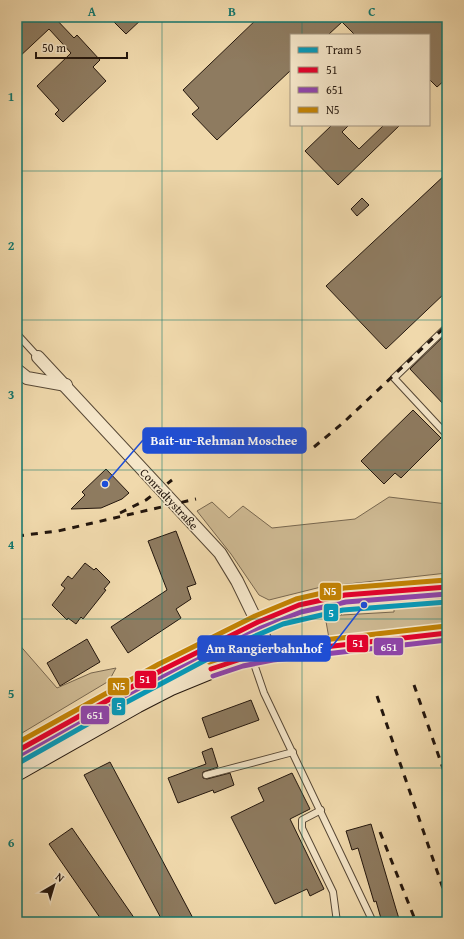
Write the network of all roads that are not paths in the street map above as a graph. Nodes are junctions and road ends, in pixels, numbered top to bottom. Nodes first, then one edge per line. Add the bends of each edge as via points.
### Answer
1 (447, 328) edge
2 (17, 334) edge
3 (38, 357) joint
4 (17, 370) edge
5 (66, 385) junction
6 (447, 435) edge
7 (447, 587) edge
8 (258, 622) junction
9 (447, 633) edge
10 (272, 653) junction
11 (252, 656) junction
12 (17, 751) edge
13 (293, 752) junction
14 (17, 772) edge
15 (206, 775) dead end
16 (321, 810) junction
17 (337, 922) edge
18 (373, 922) edge

1 - 6 lane via 394,378
2 - 3 lane
3 - 5 street, Conradtystraße
4 - 5 street via 27,378
5 - 8 street, Conradtystraße via 220,553
7 - 8 main road via 330,597
8 - 10 street, Conradtystraße
8 - 12 main road via 123,690
9 - 10 main road
10 - 11 main road
11 - 13 lane via 264,693
11 - 14 main road via 208,670 170,687 113,716
13 - 15 lane
13 - 16 lane
16 - 17 lane via 302,820 302,828 333,892
16 - 18 lane

